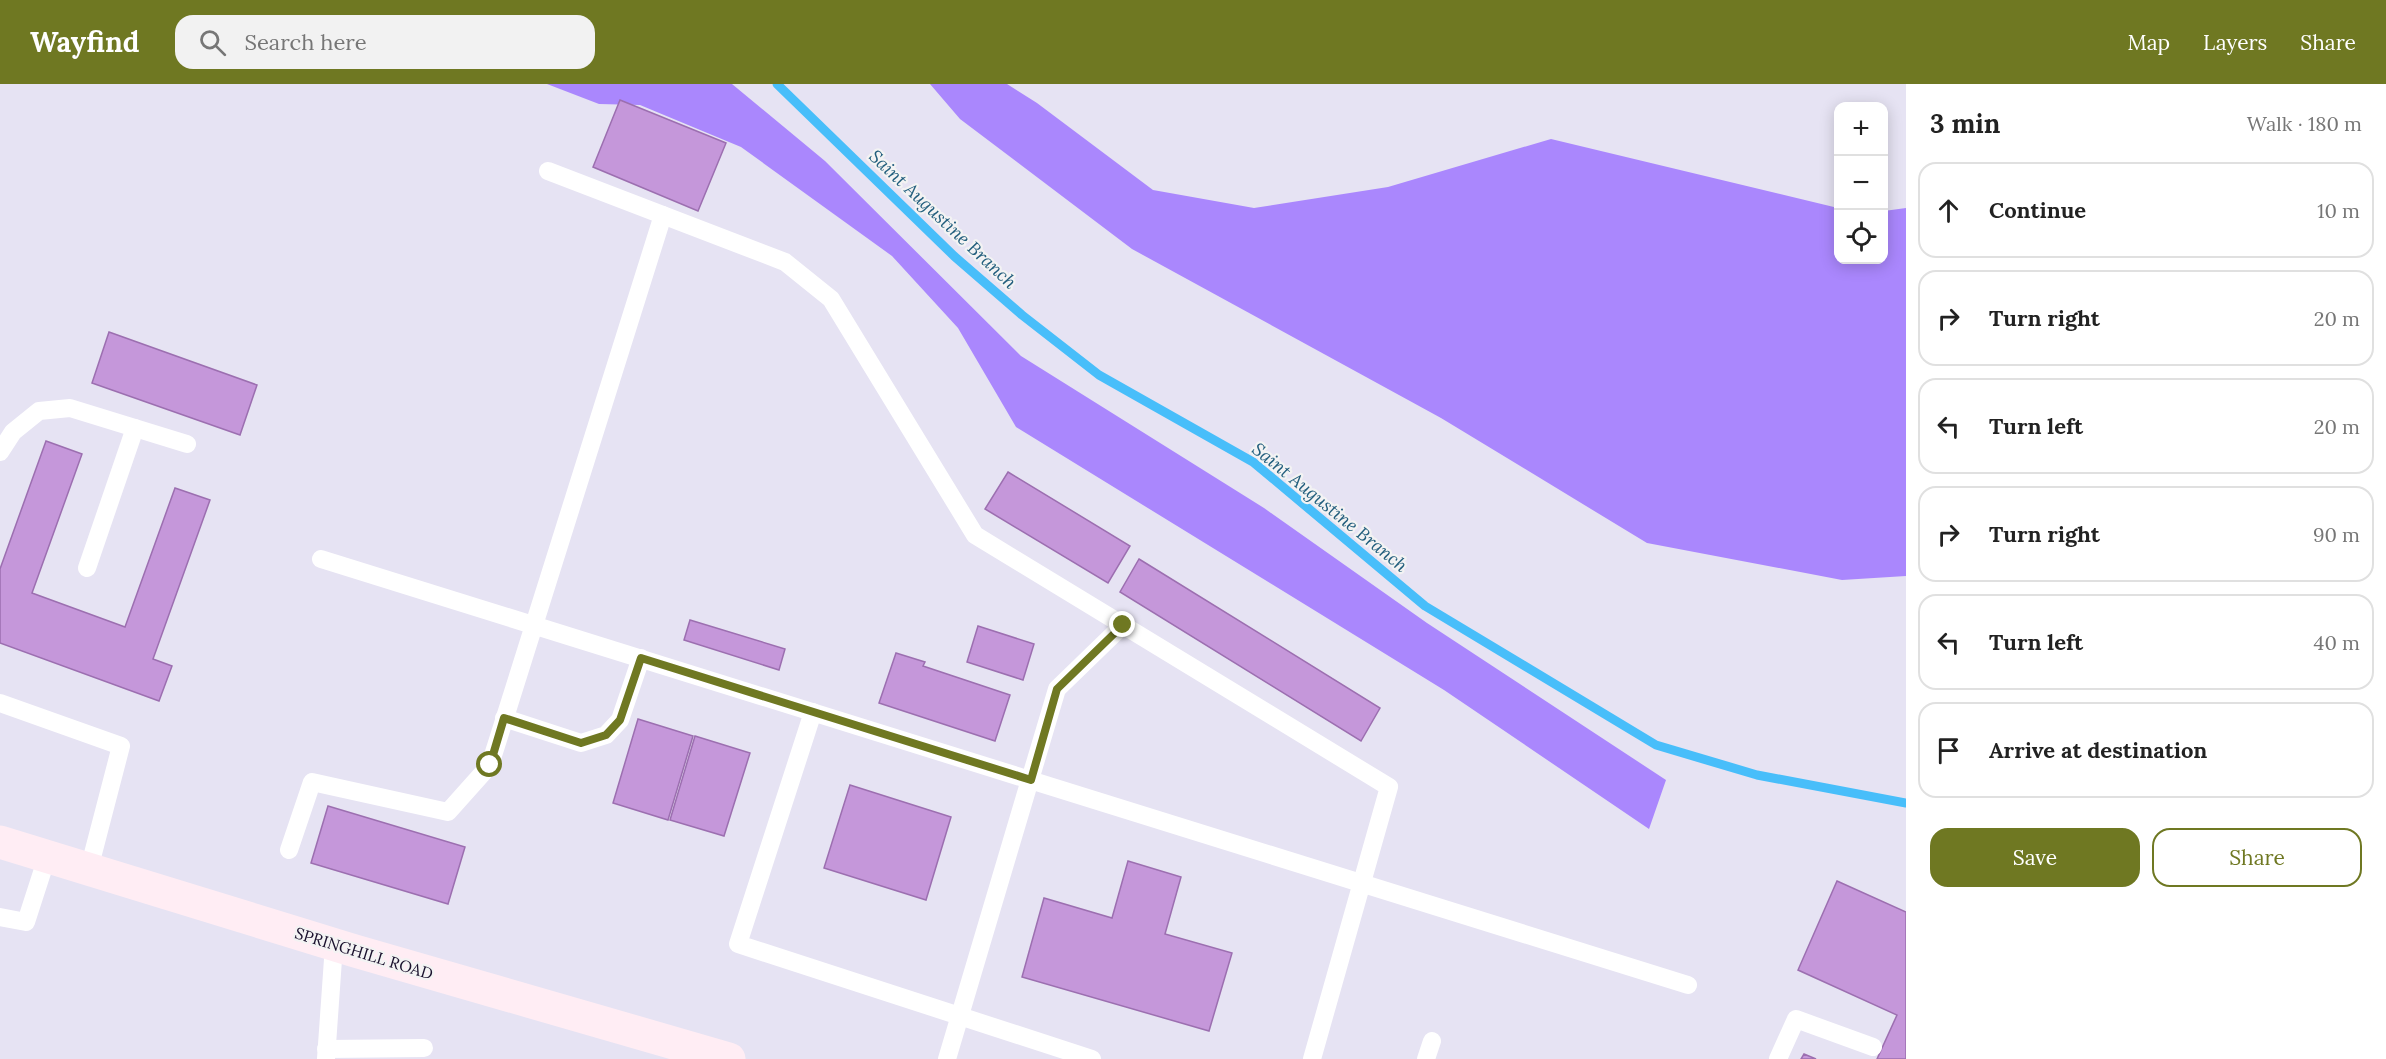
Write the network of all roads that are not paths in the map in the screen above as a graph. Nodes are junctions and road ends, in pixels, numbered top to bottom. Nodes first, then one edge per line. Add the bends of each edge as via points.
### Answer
1 (548, 171) dead end
2 (663, 215) junction
3 (135, 428) junction
4 (187, 444) dead end
5 (0, 453) edge
6 (321, 559) dead end
7 (87, 567) dead end
8 (534, 625) junction
9 (1123, 625) junction
10 (641, 658) junction
11 (0, 703) edge
12 (813, 712) junction
13 (504, 718) junction
14 (1031, 780) junction
15 (0, 842) edge
16 (289, 850) dead end
17 (47, 857) junction
18 (89, 869) junction
19 (1362, 883) junction
20 (0, 916) edge
21 (334, 945) junction
22 (1688, 985) dead end
23 (959, 1016) junction
24 (1873, 1047) dead end
25 (424, 1048) dead end
26 (326, 1054) edge
27 (729, 1059) edge
28 (947, 1059) edge
29 (1092, 1059) edge
30 (1312, 1059) edge
31 (1778, 1059) edge

1 - 2 lane
2 - 8 lane
2 - 9 lane via 785,262 831,299 975,535
3 - 4 lane
3 - 5 lane via 70,408 39,411 13,432
3 - 7 lane
6 - 8 lane
8 - 10 lane
8 - 13 lane
9 - 14 lane via 1057,689
9 - 19 lane via 1389,787
10 - 12 lane
10 - 13 lane via 620,720 606,735 581,743
11 - 18 lane via 121,746
12 - 14 lane
12 - 23 lane via 738,944
13 - 16 lane via 490,765 448,812 312,782
14 - 19 lane
14 - 23 lane
15 - 17 main road, SPRINGHILL ROAD
17 - 18 main road, SPRINGHILL ROAD
17 - 20 lane via 26,922
18 - 21 main road, SPRINGHILL ROAD
19 - 22 lane
19 - 30 lane
21 - 26 lane
21 - 27 main road, SPRINGHILL ROAD
23 - 28 lane
23 - 29 lane
24 - 31 lane via 1796,1019
25 - 26 lane

